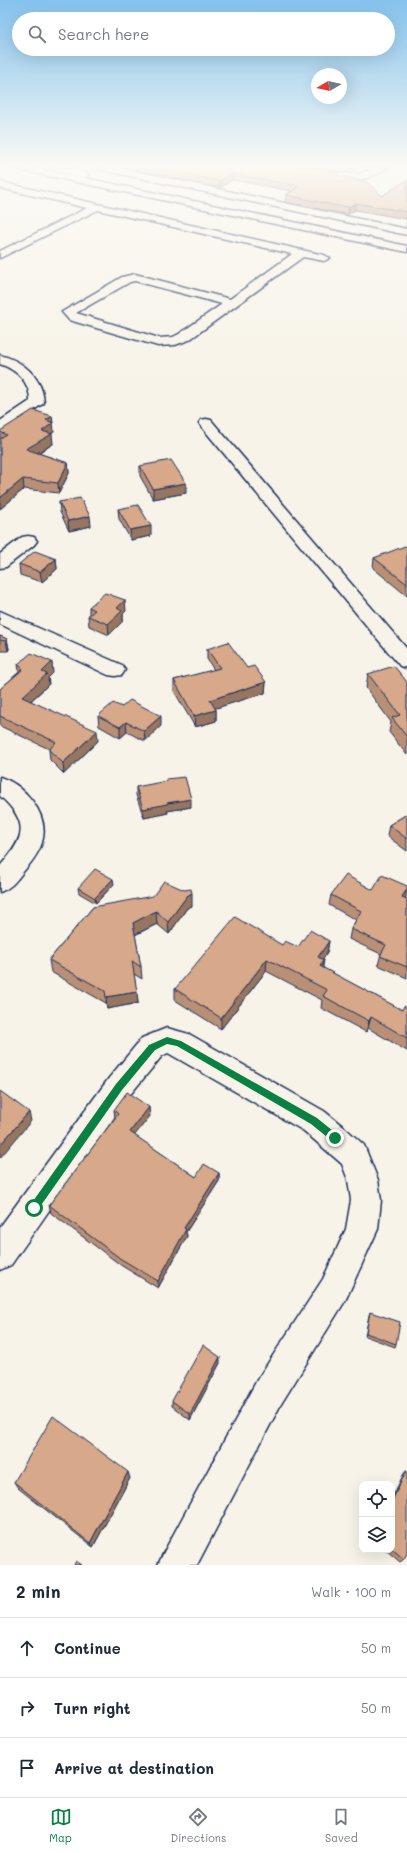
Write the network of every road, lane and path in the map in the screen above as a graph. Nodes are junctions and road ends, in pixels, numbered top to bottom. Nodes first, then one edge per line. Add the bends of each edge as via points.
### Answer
1 (32, 239) edge
2 (239, 239) edge
3 (362, 239) edge
4 (0, 245) edge
5 (12, 249) junction
6 (407, 249) edge
7 (301, 253) junction
8 (0, 255) edge
9 (324, 258) dead end
10 (232, 303) junction
11 (0, 359) edge
12 (206, 423) dead end
13 (0, 427) edge
14 (28, 541) dead end
15 (0, 563) edge
16 (0, 617) edge
17 (407, 662) edge
18 (115, 670) dead end
19 (0, 785) edge
20 (0, 882) edge
21 (0, 1254) edge
22 (177, 1565) edge

1 - 5 street
2 - 7 street
3 - 6 street
4 - 5 street
5 - 8 street
7 - 9 street
7 - 10 street
10 - 10 street via 184,337 166,342 158,342 73,317 68,312 126,279 135,277
11 - 13 street via 14,363 23,370 38,396 37,403
12 - 17 street
14 - 15 street
16 - 18 street
19 - 20 street via 10,790 21,802 30,816 34,834 28,849
21 - 22 street via 119,1087 152,1047 167,1040 179,1043 314,1121 354,1155 363,1180 366,1200 362,1228 350,1258 334,1290 269,1392

